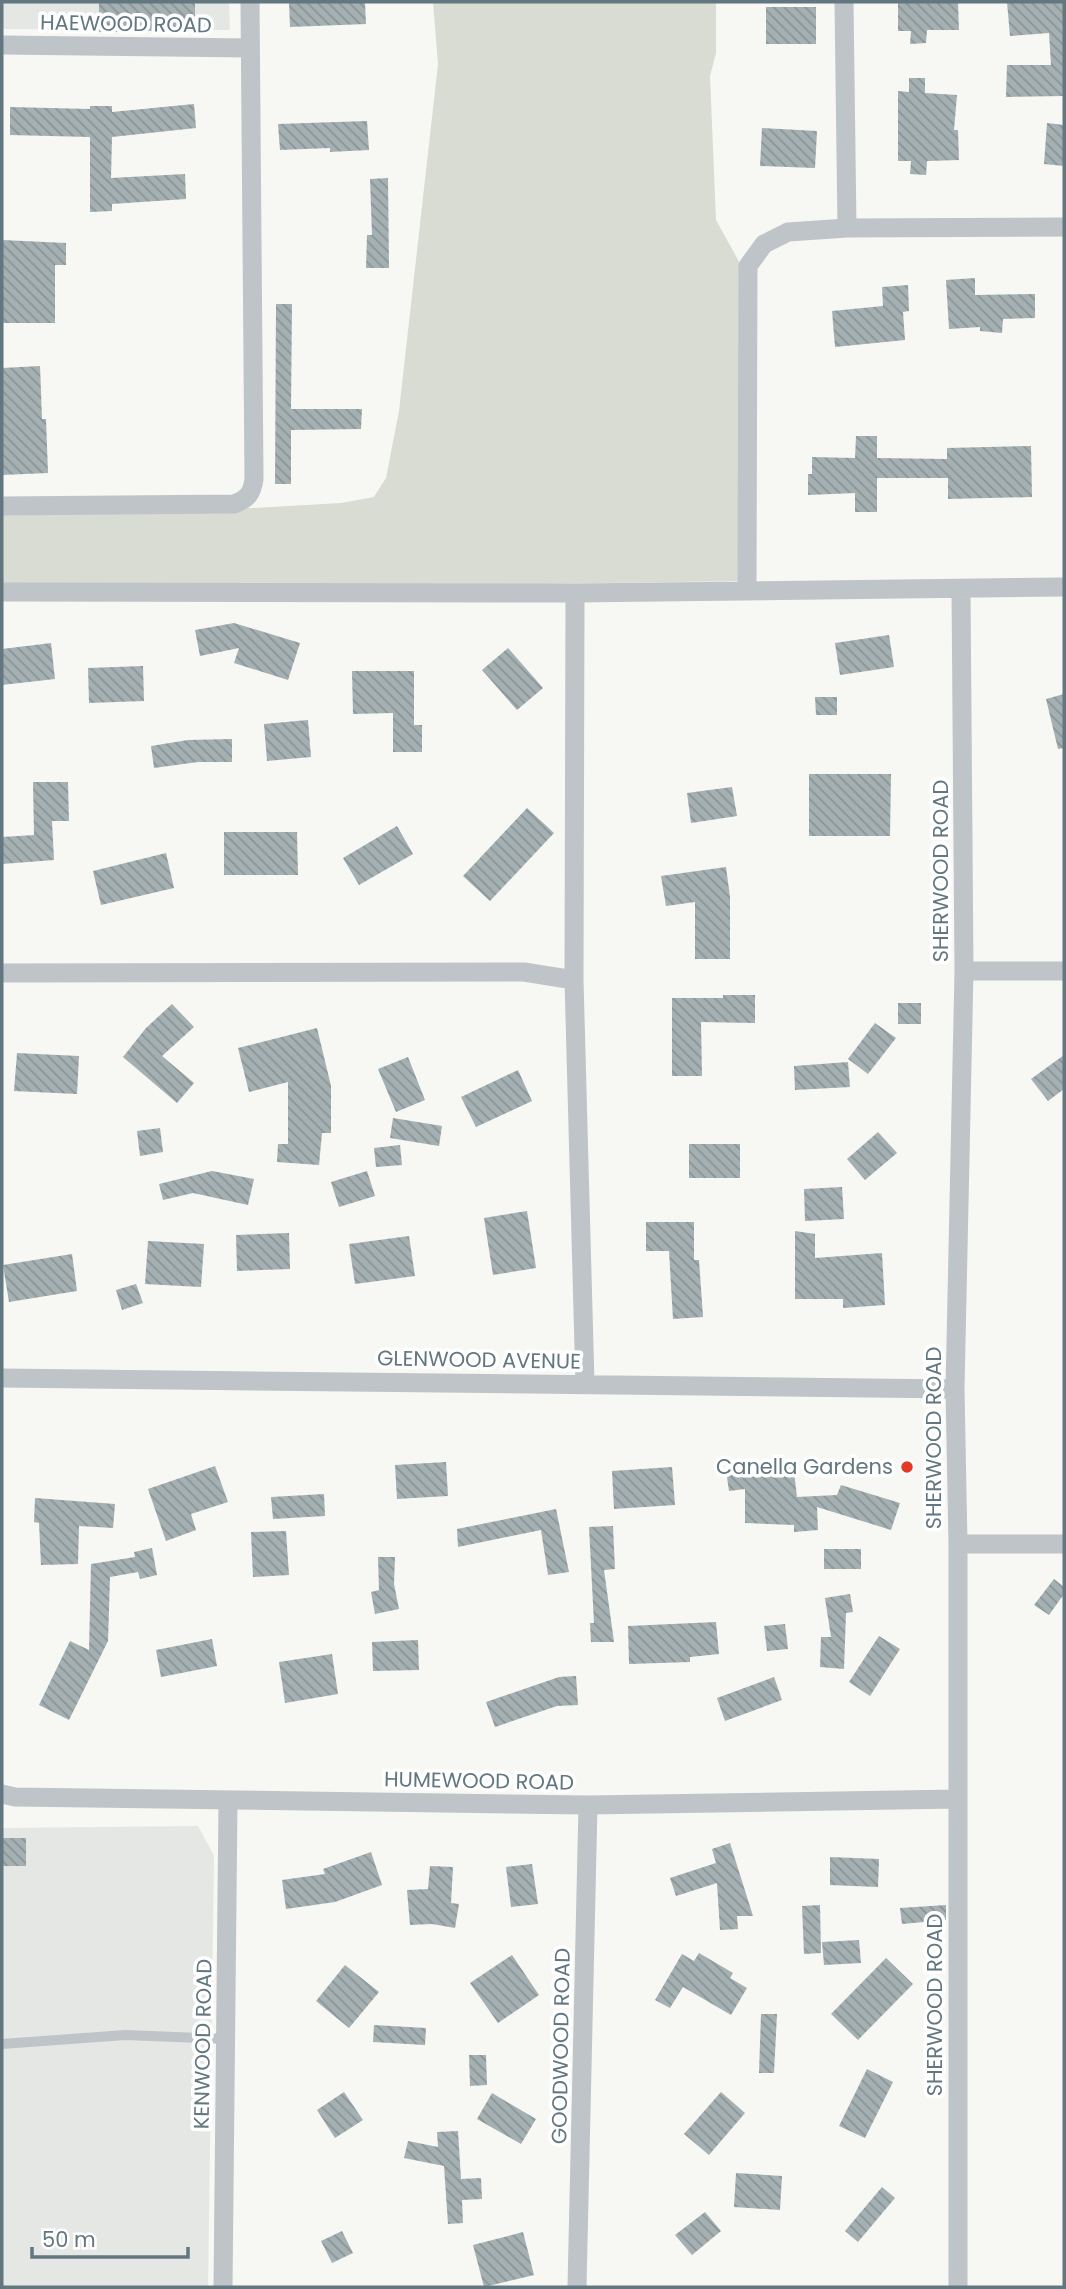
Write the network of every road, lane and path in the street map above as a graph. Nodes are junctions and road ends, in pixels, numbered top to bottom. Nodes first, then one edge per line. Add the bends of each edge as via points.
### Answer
1 (250, 2) edge
2 (844, 2) edge
3 (2, 45) edge
4 (250, 48) junction
5 (1064, 227) edge
6 (848, 228) junction
7 (2, 506) edge
8 (1064, 587) edge
9 (961, 588) junction
10 (747, 589) junction
11 (2, 592) edge
12 (575, 593) junction
13 (964, 971) junction
14 (1064, 971) edge
15 (2, 973) edge
16 (574, 980) junction
17 (2, 1378) edge
18 (585, 1384) junction
19 (955, 1389) junction
20 (958, 1544) junction
21 (1064, 1545) edge
22 (2, 1794) edge
23 (957, 1799) junction
24 (228, 1801) junction
25 (588, 1805) junction
26 (226, 2039) junction
27 (2, 2044) edge
28 (223, 2287) edge
29 (577, 2287) edge
30 (958, 2287) edge

1 - 4 street
2 - 6 street
3 - 4 street, HAEWOOD ROAD
4 - 7 street via 252,492 234,504
5 - 6 street
6 - 10 street via 788,232 764,244 748,265
8 - 9 street
9 - 10 street
9 - 13 street, SHERWOOD ROAD
10 - 12 street
11 - 12 street
12 - 16 street
13 - 14 street
13 - 19 street, SHERWOOD ROAD
15 - 16 street via 524,972
16 - 18 street
17 - 18 street, GLENWOOD AVENUE
18 - 19 street, GLENWOOD AVENUE
19 - 20 street, SHERWOOD ROAD
20 - 21 street
20 - 23 street, SHERWOOD ROAD
22 - 24 street, HUMEWOOD ROAD
23 - 25 street, HUMEWOOD ROAD
23 - 30 street, SHERWOOD ROAD
24 - 25 street, HUMEWOOD ROAD
24 - 26 street, KENWOOD ROAD
25 - 29 street, GOODWOOD ROAD
26 - 27 lane via 125,2035
26 - 28 street, KENWOOD ROAD

